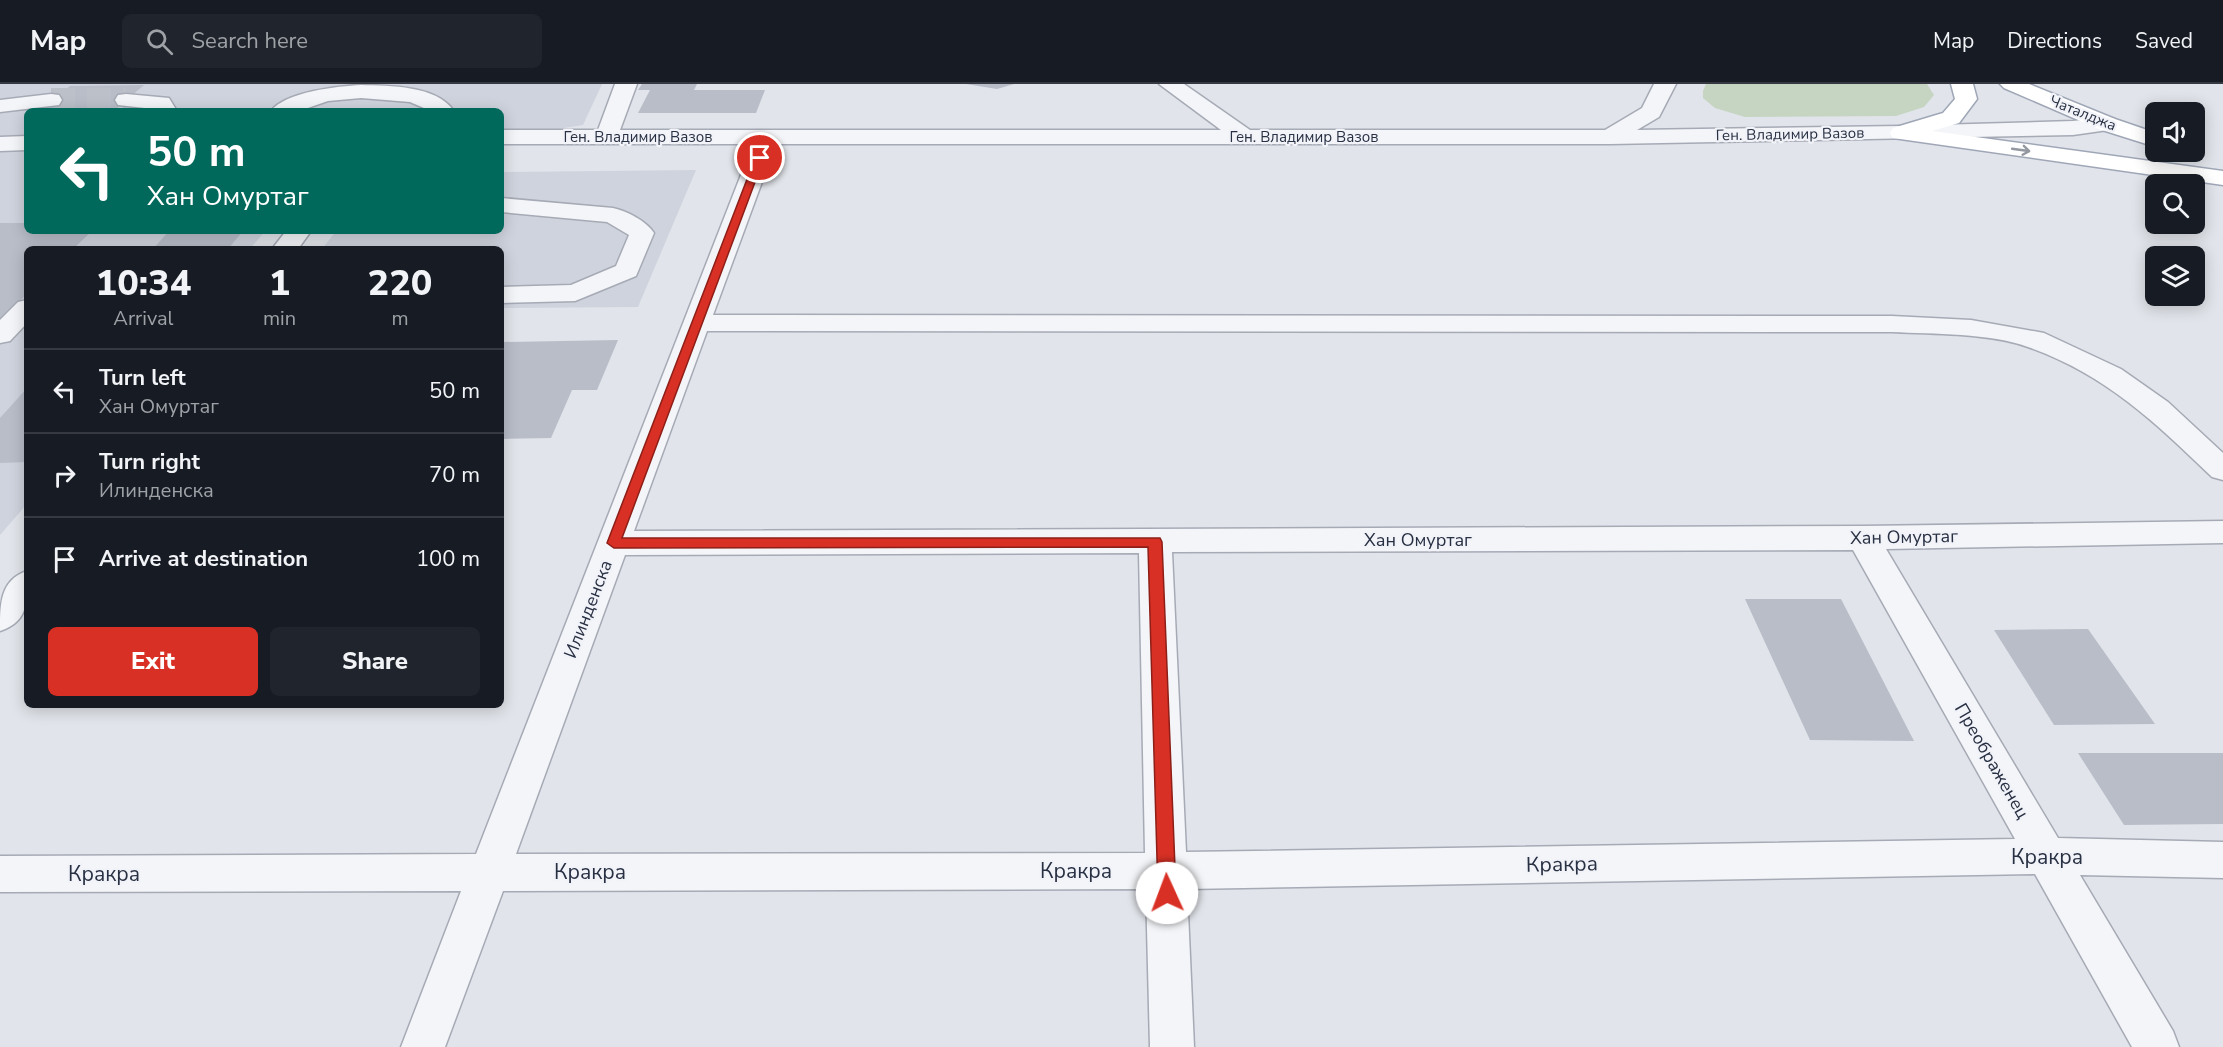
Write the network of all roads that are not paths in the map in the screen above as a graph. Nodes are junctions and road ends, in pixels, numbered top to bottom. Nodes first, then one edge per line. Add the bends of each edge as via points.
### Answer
1 (626, 84) edge
2 (1170, 84) edge
3 (1665, 84) edge
4 (1962, 84) edge
5 (2018, 85) edge
6 (51, 100) tunnel mouth
7 (126, 100) tunnel mouth
8 (0, 106) edge
9 (164, 108) edge
10 (289, 108) edge
11 (441, 108) edge
12 (2107, 124) junction
13 (1901, 133) junction
14 (2145, 136) edge
15 (504, 137) edge
16 (607, 137) junction
17 (767, 137) junction
18 (1245, 137) junction
19 (1610, 137) junction
20 (24, 143) edge
21 (0, 144) edge
22 (2205, 157) edge
23 (2223, 163) edge
24 (2223, 178) edge
25 (504, 205) edge
26 (297, 234) edge
27 (287, 246) edge
28 (504, 296) edge
29 (24, 311) edge
30 (697, 322) junction
31 (0, 335) edge
32 (2223, 470) edge
33 (2223, 532) edge
34 (1863, 538) junction
35 (1155, 542) junction
36 (614, 543) junction
37 (24, 587) edge
38 (0, 618) edge
39 (2047, 856) junction
40 (2223, 860) edge
41 (1166, 871) junction
42 (489, 872) junction
43 (0, 874) edge
44 (423, 1047) edge
45 (1172, 1047) edge
46 (2157, 1047) edge

1 - 16 street
2 - 18 street
3 - 19 street via 1652,112
4 - 13 main road via 1966,99 1951,118
5 - 12 main road, Чаталджа
6 - 8 street
7 - 9 street via 160,103
10 - 11 street via 315,97 373,90 423,99
12 - 13 street, Ген. Владимир Вазов
12 - 14 main road, Чаталджа
13 - 19 street, Ген. Владимир Вазов
13 -> 24 main road
15 - 16 street, Ген. Владимир Вазов
16 - 17 street, Ген. Владимир Вазов
17 - 18 street, Ген. Владимир Вазов
17 - 30 street, Илинденска
18 - 19 street, Ген. Владимир Вазов
20 - 21 street
22 - 23 main road
25 - 28 street via 613,215 642,233 627,271 575,293
26 - 27 street
29 - 31 street
30 - 32 street via 1892,324 1971,328 2034,339 2111,375 2158,409
30 - 36 street, Илинденска
33 - 34 street, Хан Омуртаг
34 - 35 street, Хан Омуртаг
34 - 39 street, Преображенец
35 - 36 street, Хан Омуртаг
35 - 41 street
36 - 42 street, Илинденска
37 - 38 street
39 - 40 street, Кракра
39 - 41 street, Кракра
39 - 46 street, Преображенец
41 - 42 street, Кракра
41 - 45 street
42 - 43 street, Кракра
42 - 44 street, Илинденска

